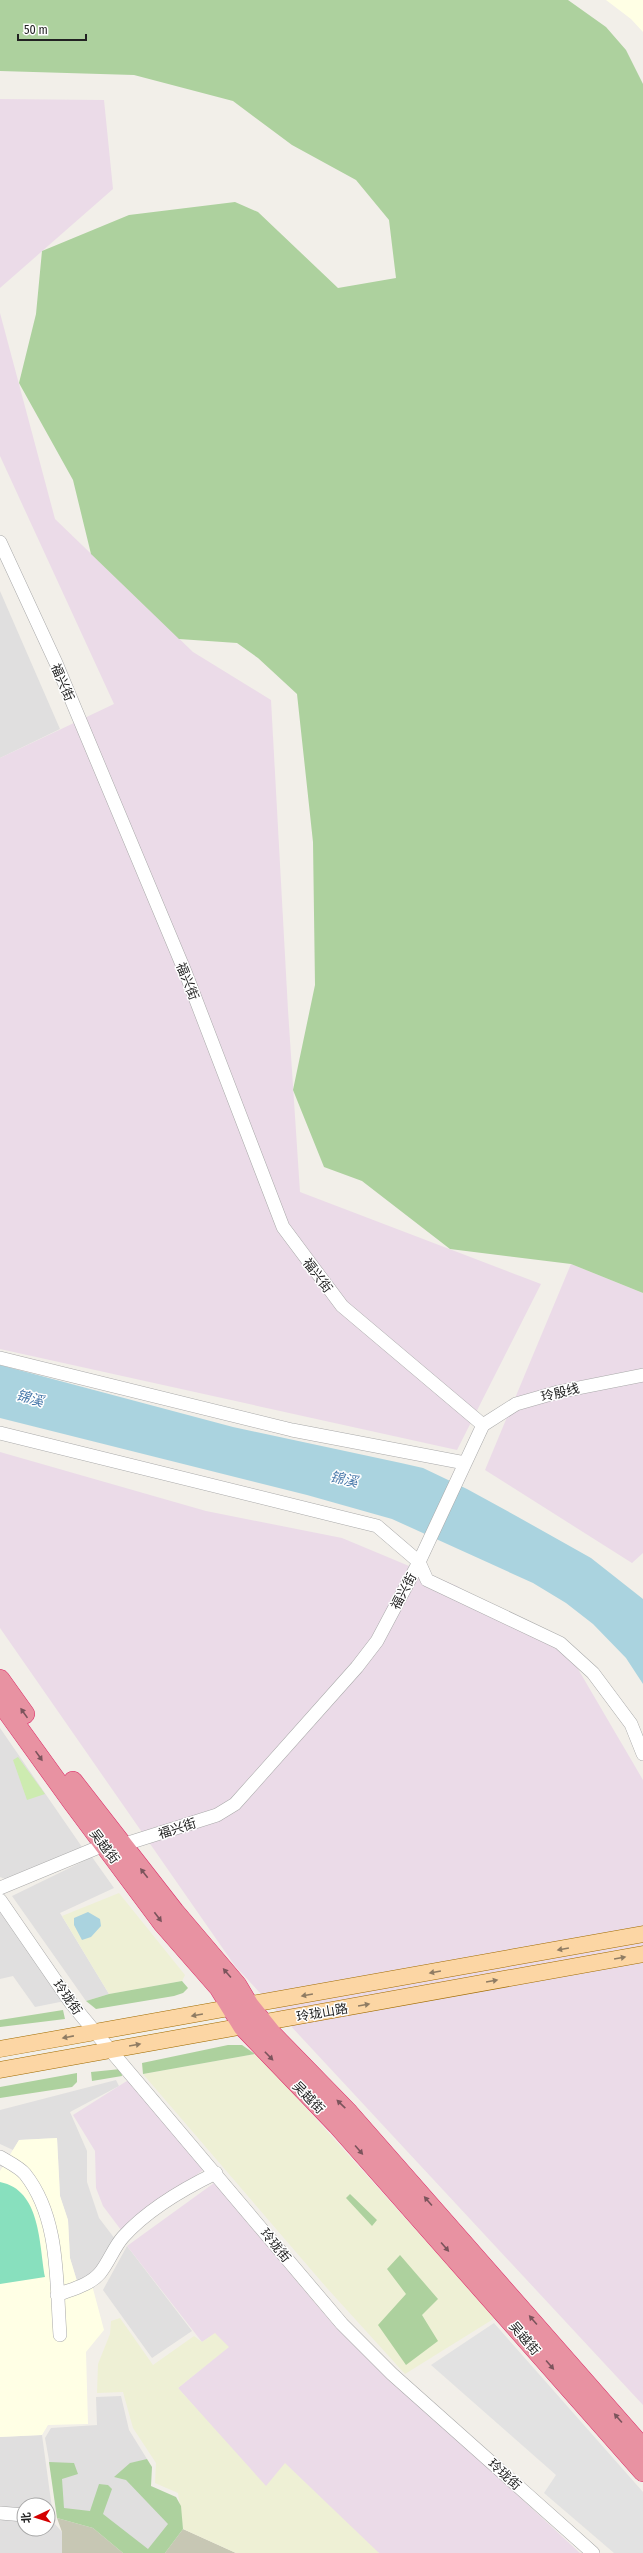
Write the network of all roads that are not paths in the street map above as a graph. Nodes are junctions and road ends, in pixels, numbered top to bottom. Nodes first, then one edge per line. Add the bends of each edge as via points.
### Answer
1 (0, 542) edge
2 (0, 1358) edge
3 (643, 1375) edge
4 (484, 1425) junction
5 (0, 1433) edge
6 (465, 1463) junction
7 (419, 1562) junction
8 (0, 1679) edge
9 (0, 1702) edge
10 (643, 1754) edge
11 (113, 1845) junction
12 (0, 1888) edge
13 (0, 1900) edge
14 (643, 1934) edge
15 (643, 1954) edge
16 (240, 2007) junction
17 (263, 2023) junction
18 (243, 2027) junction
19 (95, 2032) junction
20 (0, 2049) edge
21 (111, 2050) junction
22 (0, 2070) edge
23 (0, 2157) edge
24 (216, 2173) junction
25 (57, 2295) junction
26 (60, 2335) dead end
27 (643, 2448) edge
28 (643, 2472) edge
29 (0, 2513) edge
30 (16, 2514) edge
31 (593, 2553) edge

1 - 4 street, 福兴街 via 56,662 186,974 283,1227 342,1306
2 - 6 street via 292,1430
3 - 4 street, 玲殷线 via 558,1392 516,1404
4 - 6 street, 福兴街
5 - 7 street via 377,1526
6 - 7 street, 福兴街
7 - 10 street via 427,1580 560,1643 593,1673 631,1724
7 - 11 street, 福兴街 via 376,1641 357,1667 235,1804 217,1815
11 -> 8 highway, 吴越街 via 80,1791
9 -> 11 highway, 吴越街
11 - 12 street, 福兴街
11 - 16 highway, 吴越街 via 237,1985
13 - 19 street, 玲珑街
14 -> 16 main road, 玲珑山路
17 -> 15 main road, 玲珑山路
16 - 17 highway, 吴越街
16 - 18 highway, 吴越街
16 -> 19 main road, 玲珑山路
17 - 18 main road, 玲珑山路
27 -> 17 highway, 吴越街 via 360,2124
21 -> 18 main road, 玲珑山路
18 -> 28 highway, 吴越街 via 337,2124
19 -> 20 main road, 玲珑山路
19 - 21 street, 玲珑街
21 - 22 main road, 玲珑山路
21 - 24 street, 玲珑街
23 - 25 street via 24,2173 38,2193 51,2230
24 - 25 street via 190,2186 138,2223 122,2237 100,2273 94,2278 82,2286
24 - 31 street, 玲珑街 via 342,2324 392,2374
25 - 26 street
29 - 30 street

